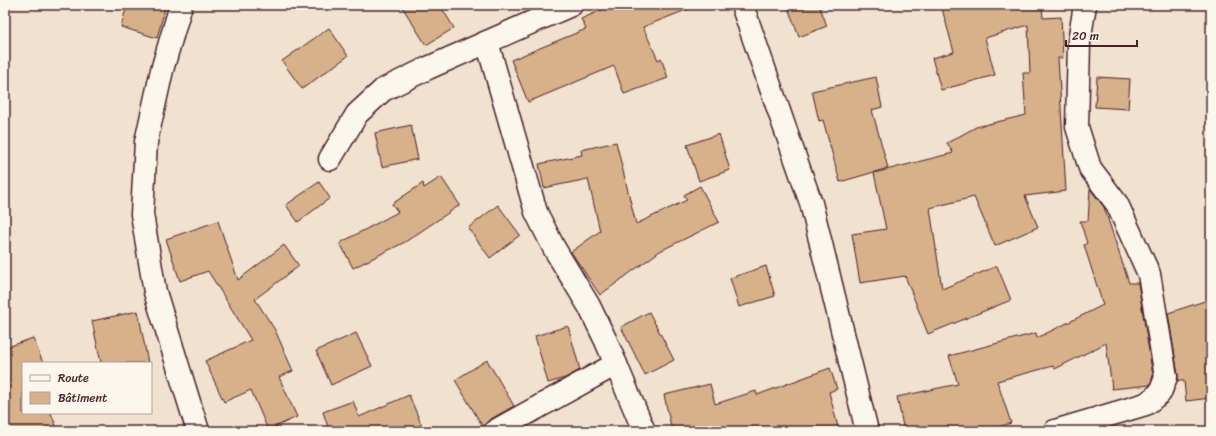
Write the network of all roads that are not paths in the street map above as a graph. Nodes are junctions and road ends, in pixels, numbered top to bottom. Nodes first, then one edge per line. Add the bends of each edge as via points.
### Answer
1 (181, 5) edge
2 (570, 5) edge
3 (742, 5) edge
4 (1085, 5) edge
5 (487, 42) junction
6 (330, 159) dead end
7 (616, 364) junction
8 (198, 431) edge
9 (495, 431) edge
10 (644, 431) edge
11 (867, 431) edge
12 (1055, 431) edge

1 - 8 street via 162,70 146,142 142,214 155,292
2 - 5 street
3 - 11 street via 811,203
4 - 12 street via 1079,42 1077,127 1090,168 1117,204 1149,274 1166,377 1160,393 1146,404
5 - 6 street via 383,90 357,114
5 - 7 street via 536,212 554,248 589,306
7 - 9 street
7 - 10 street

